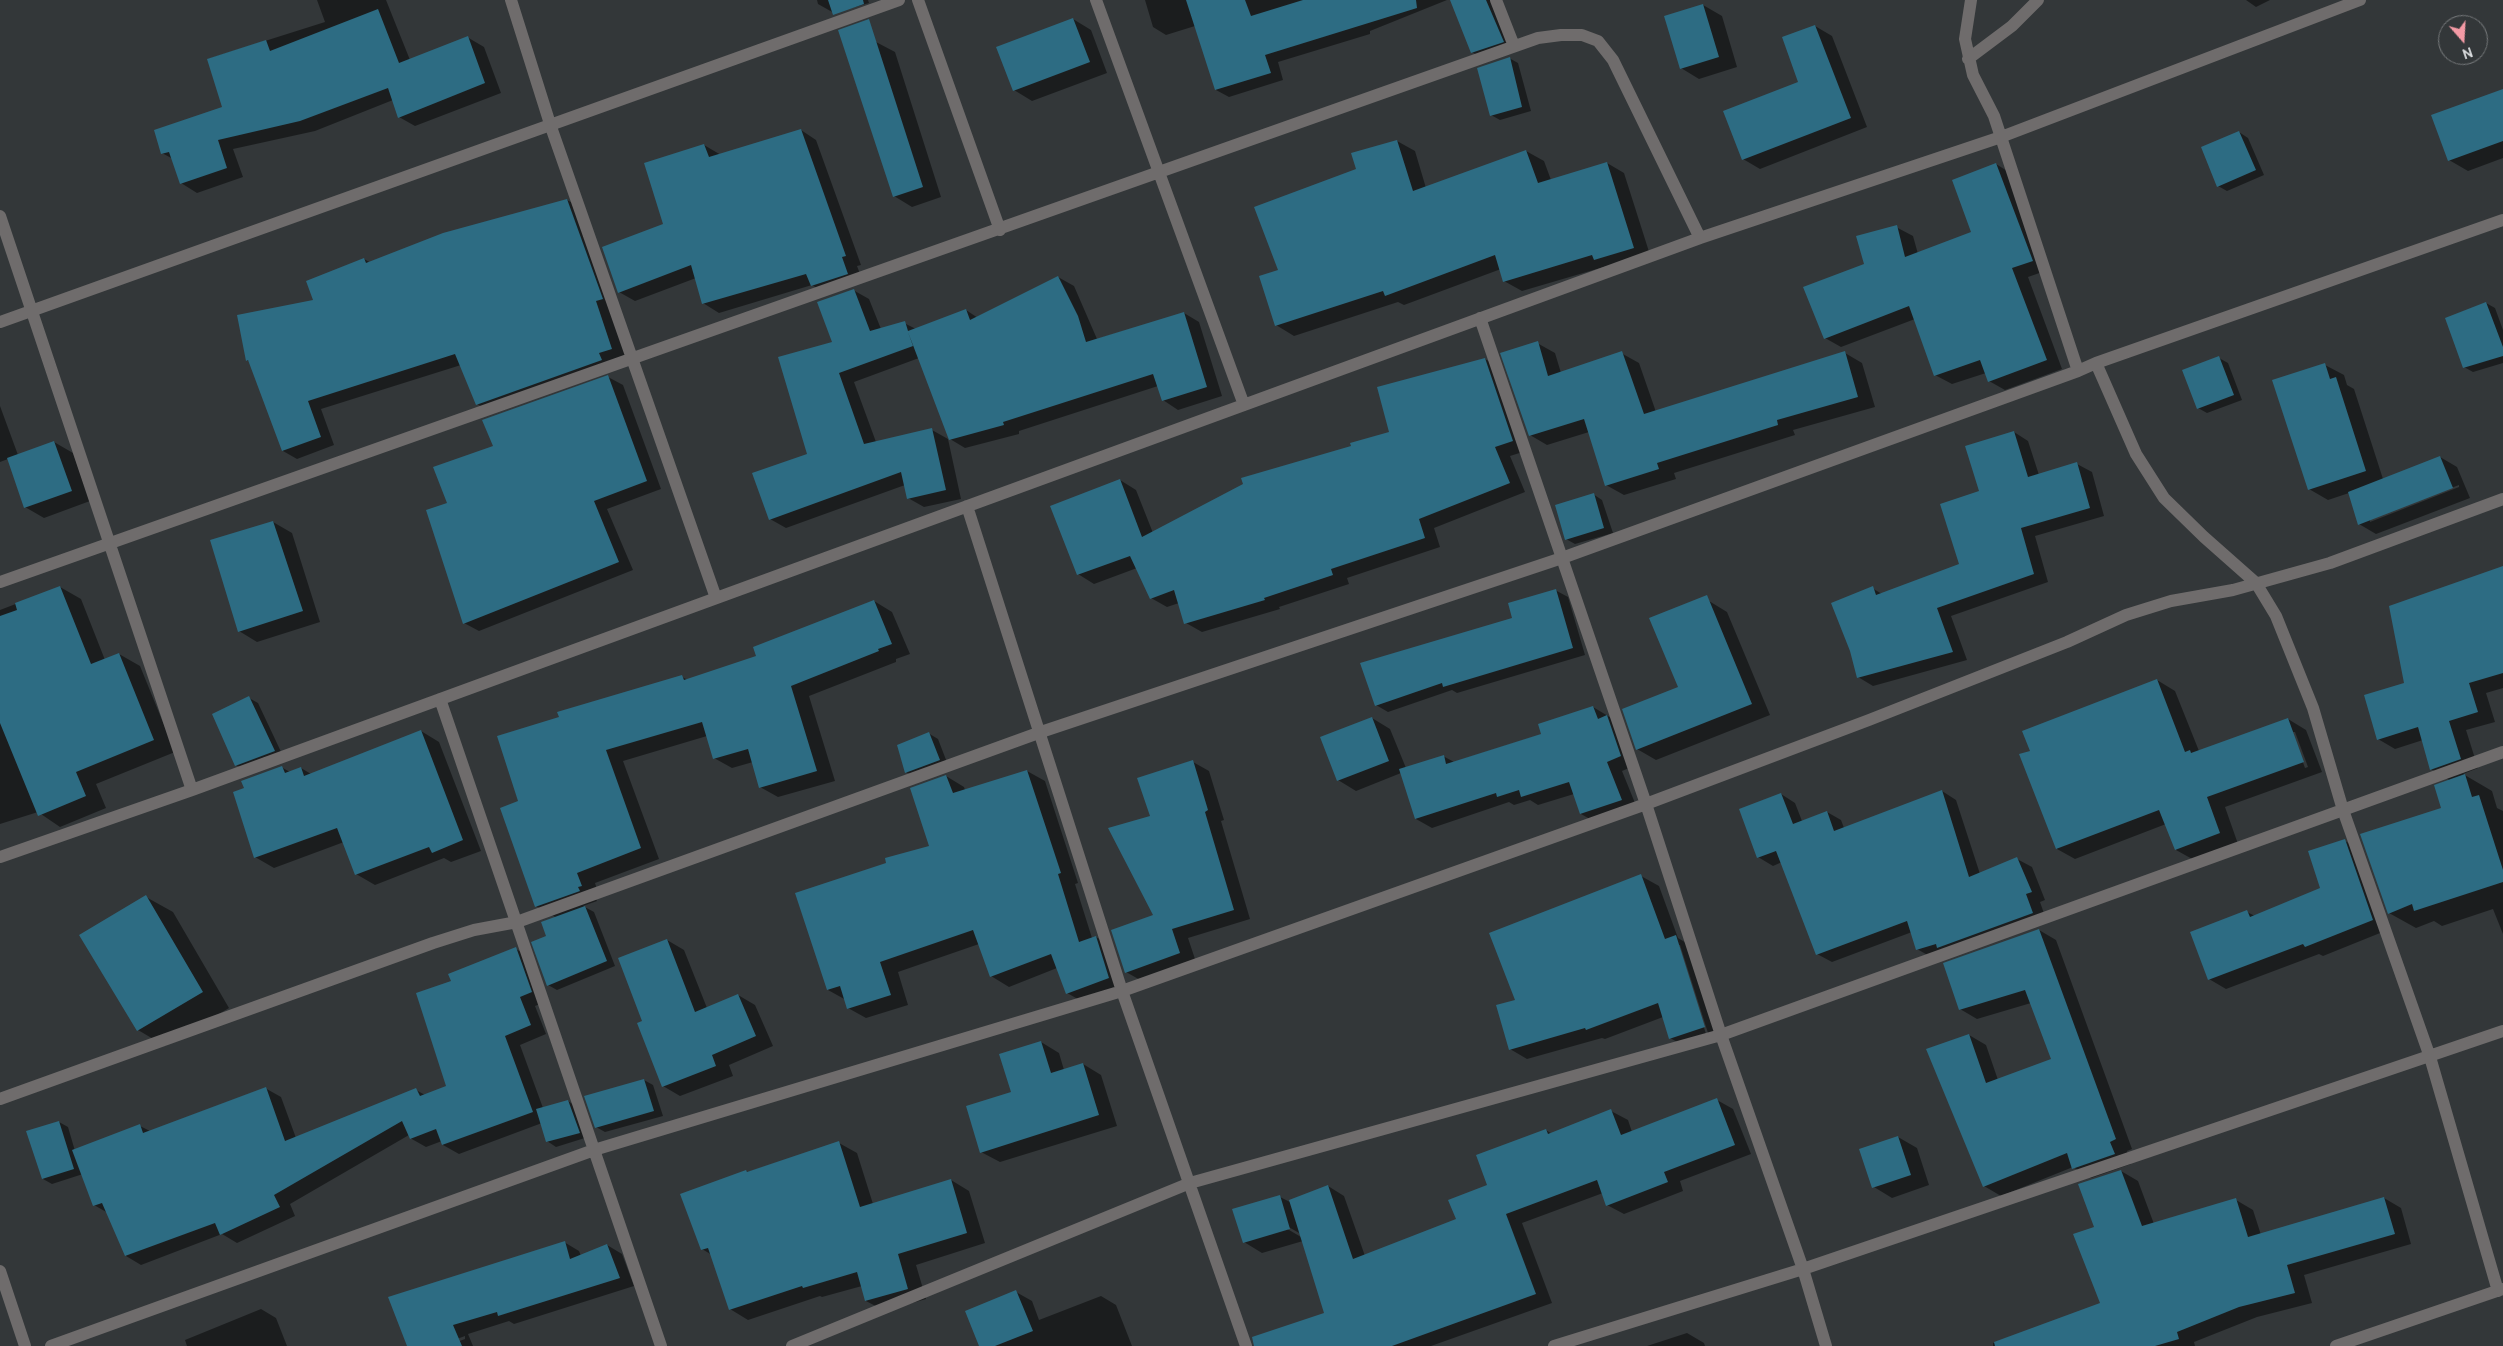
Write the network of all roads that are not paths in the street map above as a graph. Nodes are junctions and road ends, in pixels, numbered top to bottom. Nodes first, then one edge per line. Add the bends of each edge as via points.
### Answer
1 (511, 0) edge
2 (899, 0) edge
3 (918, 0) edge
4 (1096, 0) edge
5 (1496, 0) edge
6 (1971, 0) edge
7 (2038, 0) edge
8 (2360, 0) edge
9 (1514, 46) junction
10 (1968, 58) junction
11 (551, 126) junction
12 (2001, 137) junction
13 (1160, 173) junction
14 (0, 216) edge
15 (2503, 220) edge
16 (1000, 230) junction
17 (1700, 238) junction
18 (32, 311) junction
19 (1480, 318) junction
20 (0, 322) edge
21 (632, 358) junction
22 (2096, 363) junction
23 (2078, 371) junction
24 (1244, 405) junction
25 (2503, 499) edge
26 (967, 506) junction
27 (111, 544) junction
28 (1562, 558) junction
29 (0, 582) edge
30 (2256, 583) junction
31 (716, 598) junction
32 (440, 699) junction
33 (1041, 732) junction
34 (2503, 752) edge
35 (192, 790) junction
36 (1646, 804) junction
37 (2343, 810) junction
38 (0, 857) edge
39 (517, 922) junction
40 (1122, 991) junction
41 (2503, 1031) edge
42 (1721, 1035) junction
43 (2430, 1057) junction
44 (0, 1099) edge
45 (594, 1150) junction
46 (1190, 1183) junction
47 (1803, 1269) junction
48 (0, 1271) edge
49 (2500, 1290) edge
50 (24, 1346) edge
51 (51, 1346) edge
52 (661, 1346) edge
53 (792, 1346) edge
54 (1246, 1346) edge
55 (1554, 1346) edge
56 (1826, 1346) edge
57 (2336, 1346) edge

1 - 11 street
2 - 11 street
3 - 16 street
4 - 13 street
5 - 9 street
6 - 10 street via 1965,39
7 - 10 street via 2012,26
8 - 12 street
9 - 13 street
9 - 17 street via 1561,34 1582,35 1598,41 1613,60
10 - 12 street via 1972,75 1994,116
11 - 18 street
11 - 21 street
12 - 17 street
12 - 23 street
13 - 16 street
13 - 24 street
14 - 18 street
15 - 22 street
16 - 21 street
17 - 19 street
18 - 20 street
18 - 27 street
19 - 24 street
19 - 28 street
21 - 27 street
21 - 31 street
22 - 23 street
22 - 30 street via 2136,454 2164,498
23 - 28 street
24 - 26 street
25 - 30 street via 2330,563
26 - 31 street
26 - 33 street
27 - 29 street
27 - 35 street
28 - 33 street
28 - 36 street
30 - 36 street via 2171,601 2126,615 2067,642 1870,720
30 - 37 street via 2276,616 2295,660 2313,708
31 - 32 street
32 - 35 street
32 - 39 street
33 - 39 street
33 - 40 street
34 - 37 street
35 - 38 street
36 - 40 street
36 - 42 street
37 - 42 street
37 - 43 street
39 - 44 street via 474,930 433,943
39 - 45 street
40 - 45 street
40 - 46 street
41 - 43 street
42 - 46 street
42 - 47 street
43 - 47 street
43 - 49 street
45 - 51 street
45 - 52 street
46 - 53 street
46 - 54 street
47 - 55 street
47 - 56 street
48 - 50 street
49 - 57 street

